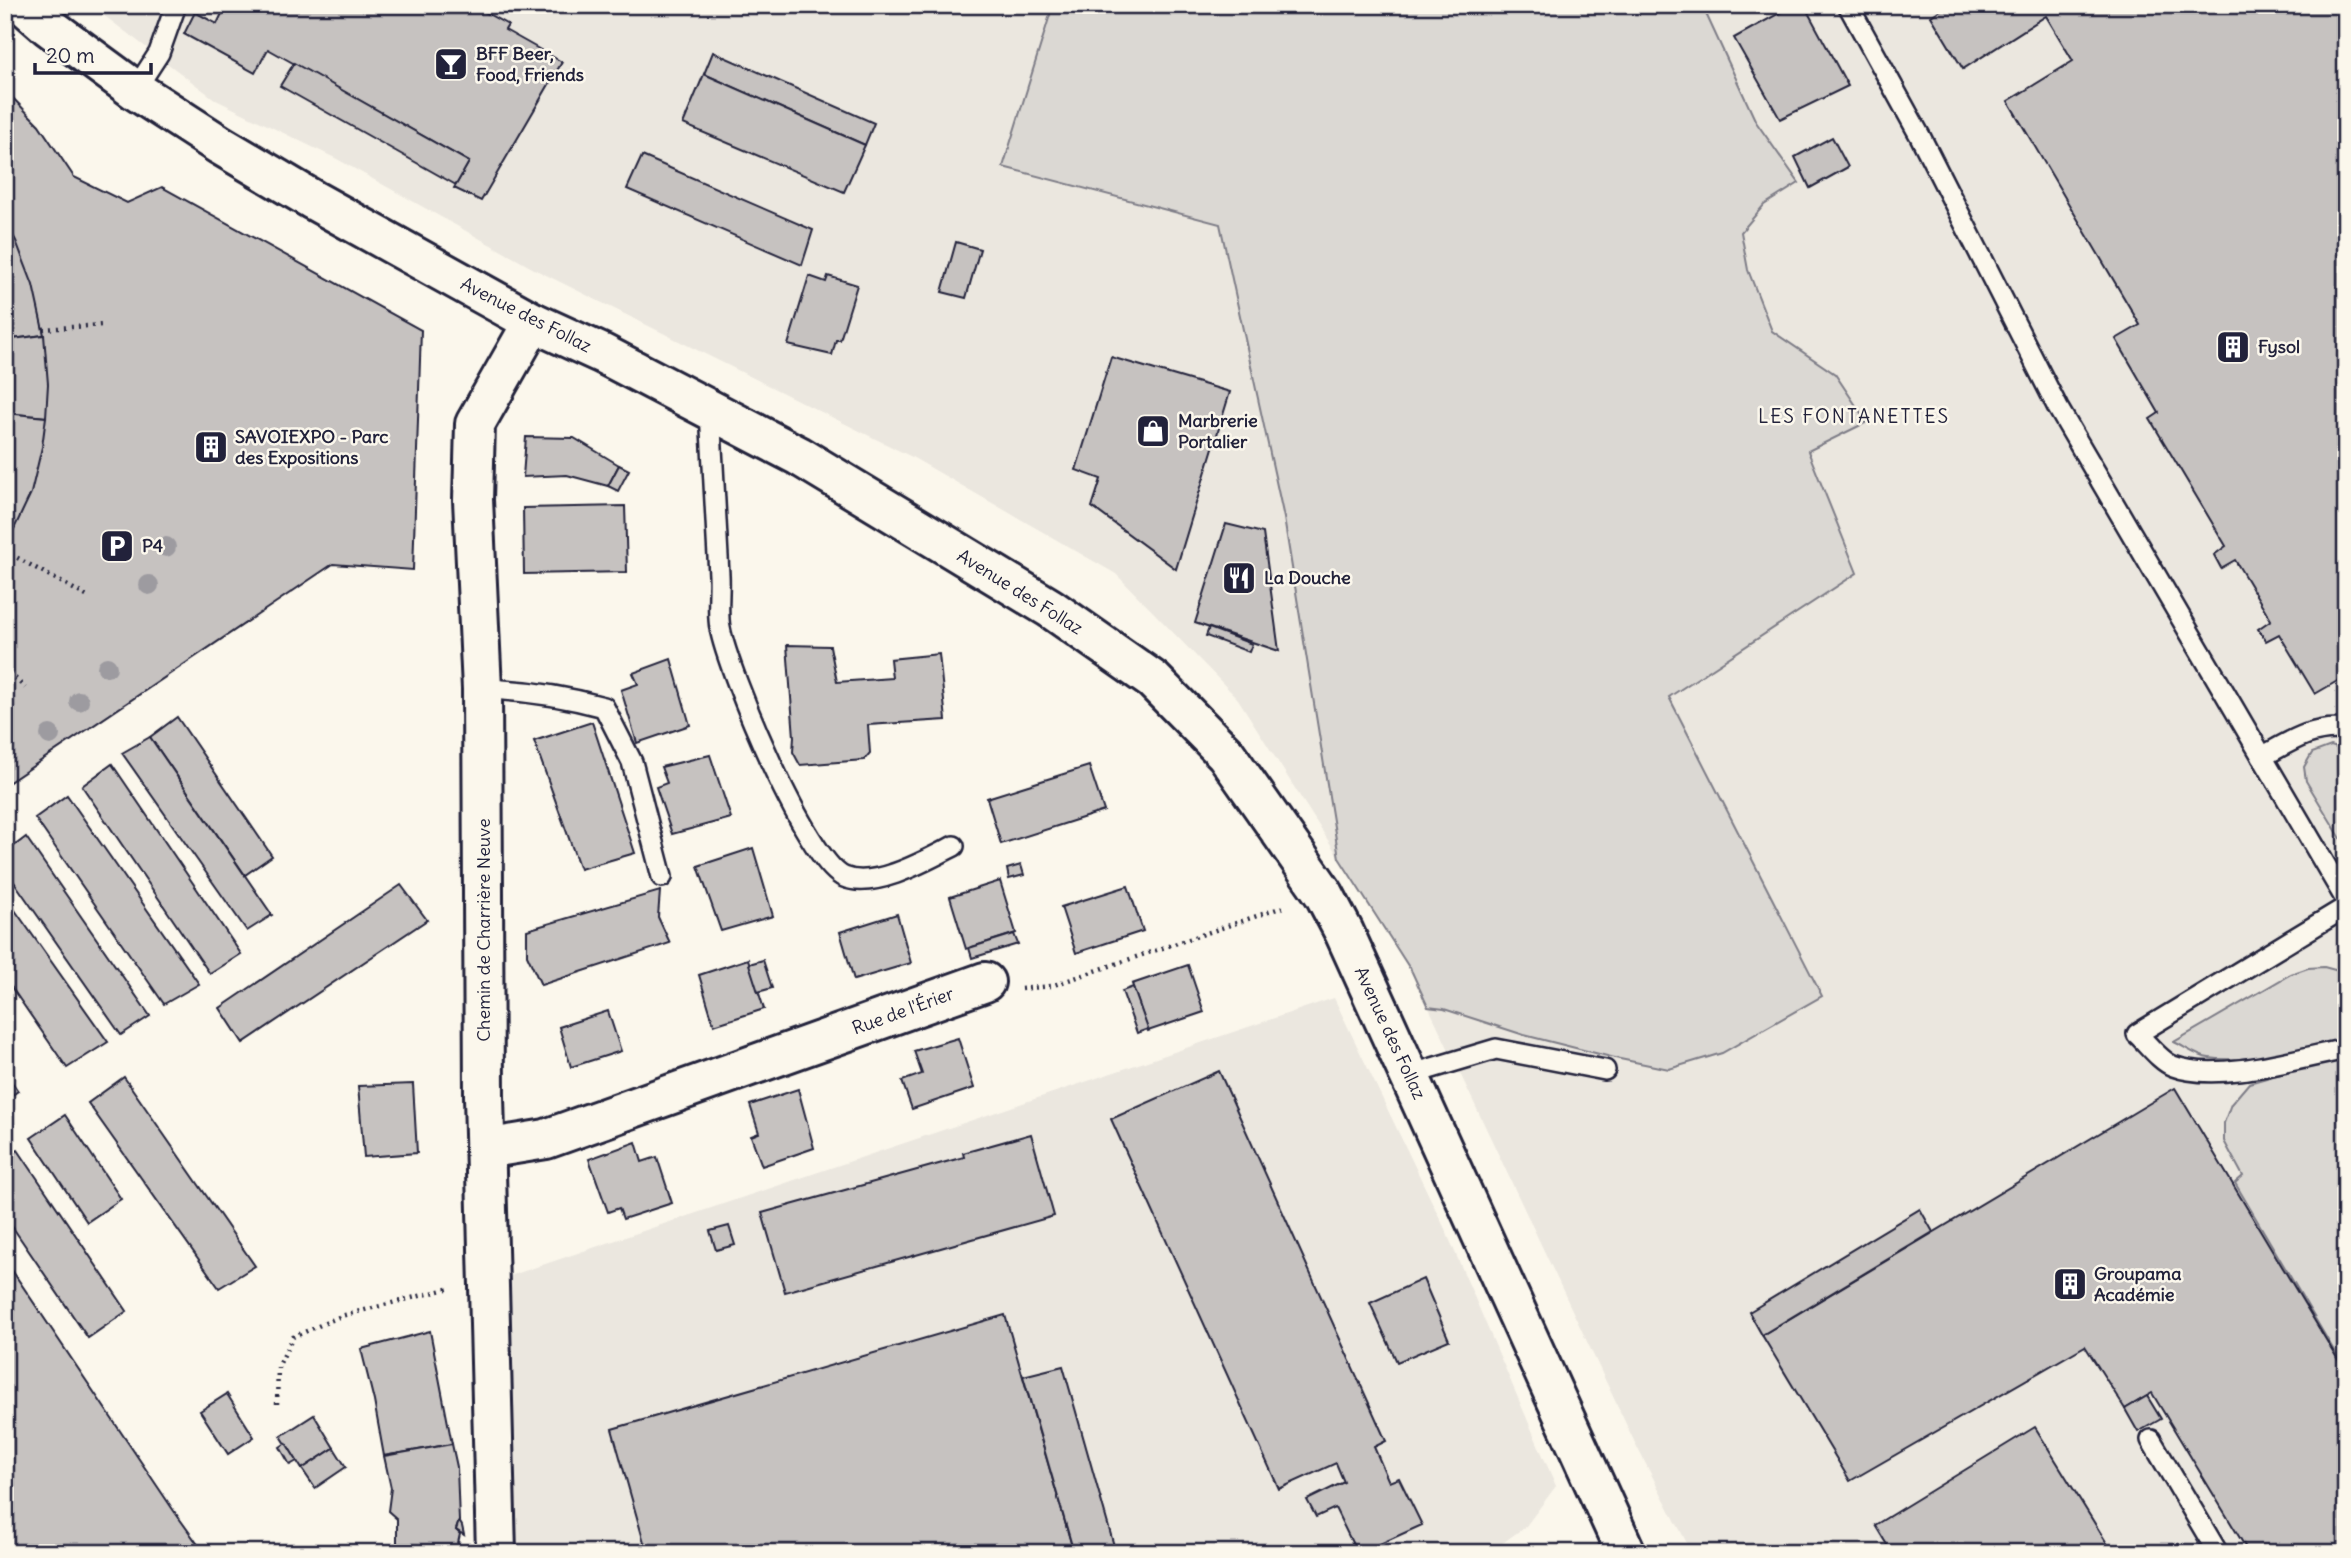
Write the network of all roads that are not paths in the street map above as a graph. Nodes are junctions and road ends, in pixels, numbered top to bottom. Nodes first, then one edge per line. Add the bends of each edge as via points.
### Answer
1 (24, 5) edge
2 (176, 5) edge
3 (1848, 5) edge
4 (135, 90) junction
5 (533, 322) junction
6 (710, 411) junction
7 (482, 689) junction
8 (2346, 730) edge
9 (2262, 757) junction
10 (954, 846) dead end
11 (662, 877) dead end
12 (2346, 900) edge
13 (2346, 907) edge
14 (985, 982) road end
15 (2346, 1049) edge
16 (1605, 1070) dead end
17 (1409, 1074) junction
18 (485, 1149) junction
19 (2151, 1440) dead end
20 (496, 1553) edge
21 (1626, 1553) edge
22 (2218, 1553) edge

1 - 4 street, Avenue des Follaz
2 - 4 lane via 159,53
3 - 9 lane via 2058,408
4 - 5 street, Avenue des Follaz via 313,200
5 - 6 street, Avenue des Follaz
5 - 7 street, Chemin de Charrière Neuve via 475,424 473,538
6 - 10 lane via 719,628 768,758 815,847 845,878 872,880
6 - 17 street, Avenue des Follaz via 799,456 1050,608 1153,680 1226,754 1324,894
7 - 11 lane via 567,696 604,707 632,762
7 - 18 street, Chemin de Charrière Neuve
8 - 9 lane via 2332,727 2302,735
9 - 12 lane
13 - 15 lane via 2137,1034 2171,1066 2204,1073
14 - 18 street, Rue de l'Érier via 546,1139
16 - 17 lane via 1496,1049
17 - 21 street, Avenue des Follaz
18 - 20 street, Chemin de Charrière Neuve
19 - 22 lane

